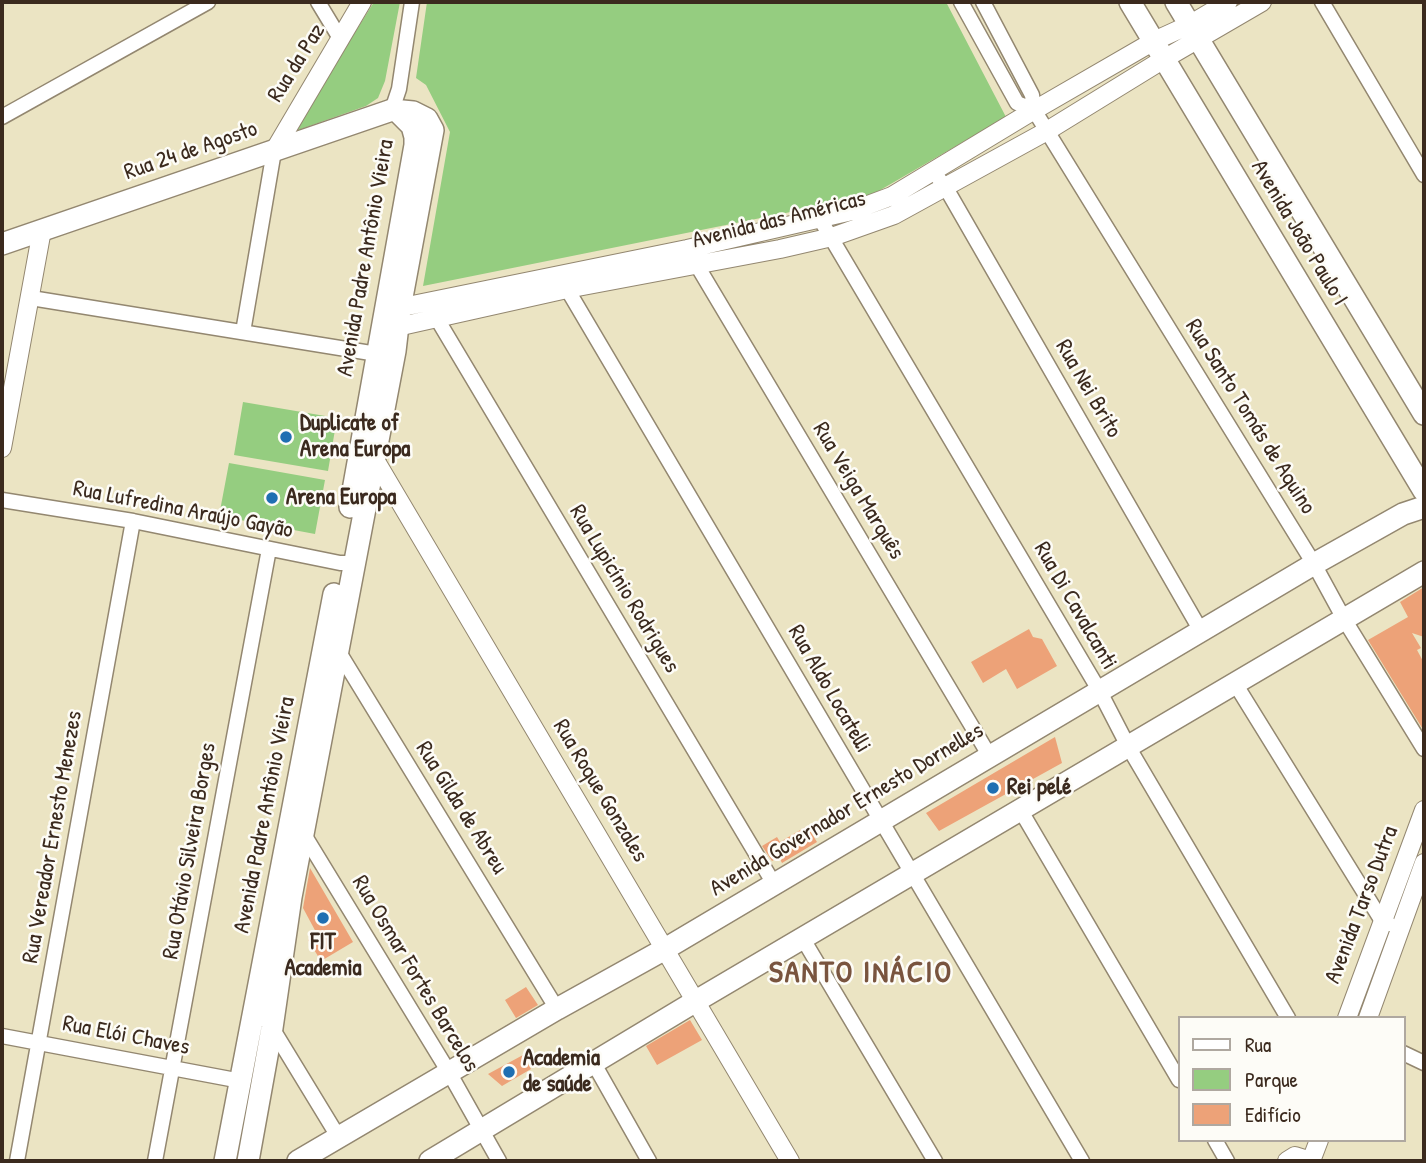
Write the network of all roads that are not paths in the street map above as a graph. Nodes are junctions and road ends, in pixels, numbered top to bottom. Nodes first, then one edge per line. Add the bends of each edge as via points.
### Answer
1 (208, 2) edge
2 (318, 2) edge
3 (362, 2) edge
4 (412, 2) edge
5 (961, 2) edge
6 (983, 2) edge
7 (1130, 2) edge
8 (1176, 2) edge
9 (1228, 2) edge
10 (1262, 2) edge
11 (1322, 2) edge
12 (1193, 32) junction
13 (341, 40) junction
14 (1159, 50) junction
15 (1034, 110) junction
16 (395, 111) junction
17 (2, 117) edge
18 (1047, 131) junction
19 (274, 150) junction
20 (933, 171) junction
21 (1424, 176) edge
22 (946, 188) junction
23 (820, 219) junction
24 (42, 230) junction
25 (832, 237) junction
26 (2, 244) edge
27 (687, 249) junction
28 (697, 266) junction
29 (563, 282) junction
30 (31, 298) junction
31 (436, 317) junction
32 (391, 319) junction
33 (243, 331) junction
34 (386, 353) junction
35 (1424, 414) edge
36 (2, 449) edge
37 (367, 456) junction
38 (1424, 491) edge
39 (2, 500) edge
40 (1424, 507) edge
41 (133, 521) junction
42 (269, 548) junction
43 (347, 563) junction
44 (1314, 564) junction
45 (1424, 572) edge
46 (1344, 619) junction
47 (327, 631) junction
48 (1201, 631) junction
49 (338, 652) junction
50 (1236, 685) junction
51 (1099, 690) junction
52 (1129, 748) junction
53 (1424, 749) edge
54 (989, 755) junction
55 (293, 809) junction
56 (1424, 810) edge
57 (1021, 811) junction
58 (880, 821) junction
59 (303, 834) junction
60 (1424, 863) edge
61 (912, 875) junction
62 (774, 884) junction
63 (1382, 921) junction
64 (1401, 929) junction
65 (803, 939) junction
66 (665, 949) junction
67 (696, 1001) junction
68 (557, 1009) junction
69 (1287, 1016) edge
70 (1348, 1016) edge
71 (1369, 1016) edge
72 (272, 1028) junction
73 (2, 1037) edge
74 (38, 1043) junction
75 (1405, 1055) edge
76 (593, 1062) junction
77 (1424, 1063) edge
78 (173, 1069) junction
79 (450, 1074) junction
80 (1178, 1078) edge
81 (242, 1081) junction
82 (482, 1131) junction
83 (340, 1138) junction
84 (1216, 1142) edge
85 (1317, 1142) edge
86 (1301, 1158) edge
87 (17, 1161) edge
88 (155, 1161) edge
89 (225, 1161) edge
90 (248, 1161) edge
91 (298, 1161) edge
92 (430, 1161) edge
93 (499, 1161) edge
94 (649, 1161) edge
95 (790, 1161) edge
96 (935, 1161) edge
97 (1082, 1161) edge
98 (1227, 1161) edge

1 - 17 street
2 - 13 street
3 - 13 street, Rua da Paz
4 - 16 street
5 - 15 street via 1017,103
6 - 15 street via 1032,95
7 - 14 main road, Avenida João Paulo I
8 - 12 main road, Avenida João Paulo I
9 - 12 street, Avenida das Américas
10 - 12 street, Avenida das Américas
11 - 21 street
12 - 14 street, Avenida das Américas
12 - 35 main road, Avenida João Paulo I
13 - 19 street, Rua da Paz
14 - 15 street, Avenida das Américas
14 - 18 street, Avenida das Américas
14 - 38 main road, Avenida João Paulo I
15 - 18 street, Rua Santo Tomás de Aquino
15 - 20 street, Avenida das Américas
16 - 19 main road, Rua 24 de Agosto
16 - 32 main road, Avenida Padre Antônio Vieira via 427,118 433,130
18 - 22 street, Avenida das Américas
18 - 44 street, Rua Santo Tomás de Aquino
19 - 24 main road, Rua 24 de Agosto
19 - 33 street
20 - 22 street, Rua Nei Brito
20 - 23 street, Avenida das Américas via 892,196
22 - 25 street, Avenida das Américas via 894,215
22 - 48 street, Rua Nei Brito
23 - 25 street, Rua Di Cavalcanti
23 - 27 street, Avenida das Américas
24 - 26 main road, Rua 24 de Agosto
24 - 30 street
25 - 28 street, Avenida das Américas
25 - 51 street, Rua Di Cavalcanti
27 - 28 street, Rua Veiga Marquês
27 - 29 street, Avenida das Américas
28 - 29 street, Avenida das Américas
28 - 54 street, Rua Veiga Marquês
29 - 31 street, Avenida das Américas
29 - 32 street, Avenida das Américas
29 - 58 street, Rua Aldo Locatelli
30 - 33 street
30 - 36 street
31 - 32 street, Avenida das Américas
31 - 62 street, Rua Lupicínio Rodrigues
32 - 34 main road, Avenida Padre Antônio Vieira
33 - 34 street
34 - 37 main road, Avenida Padre Antônio Vieira
37 - 43 main road, Avenida Padre Antônio Vieira
37 - 66 street, Rua Roque Gonzales
39 - 41 street, Rua Lufredina Araújo Gayão
40 - 44 main road, Avenida Governador Ernesto Dornelles
41 - 42 street, Rua Lufredina Araújo Gayão
41 - 74 street, Rua Vereador Ernesto Menezes
42 - 43 street, Rua Lufredina Araújo Gayão
42 - 78 street, Rua Otávio Silveira Borges
43 - 47 main road, Avenida Padre Antônio Vieira
43 - 49 main road, Avenida Padre Antônio Vieira
44 - 46 street, Rua Santo Tomás de Aquino
44 - 48 main road, Avenida Governador Ernesto Dornelles
45 - 46 main road
46 - 50 main road
46 - 53 street, Rua Santo Tomás de Aquino
47 - 49 street, Rua Gilda de Abreu
47 - 55 main road, Avenida Padre Antônio Vieira
48 - 51 main road, Avenida Governador Ernesto Dornelles
49 - 59 main road, Avenida Padre Antônio Vieira
49 - 68 street, Rua Gilda de Abreu
50 - 52 main road
50 - 63 street
51 - 52 street, Rua Di Cavalcanti
51 - 54 main road, Avenida Governador Ernesto Dornelles
52 - 57 main road
52 - 69 street, Rua Di Cavalcanti
54 - 58 main road, Avenida Governador Ernesto Dornelles
55 - 59 street, Rua Osmar Fortes Barcelos
55 - 81 main road, Avenida Padre Antônio Vieira
56 - 63 street, Avenida Tarso Dutra
57 - 61 main road
57 - 80 street
58 - 61 street, Rua Aldo Locatelli
58 - 62 main road, Avenida Governador Ernesto Dornelles
59 - 72 main road, Avenida Padre Antônio Vieira
59 - 79 street, Rua Osmar Fortes Barcelos
60 - 64 street, Avenida Tarso Dutra
61 - 65 main road
61 - 97 street, Rua Aldo Locatelli
62 - 66 main road, Avenida Governador Ernesto Dornelles
63 - 64 street
63 - 70 street, Avenida Tarso Dutra
64 - 71 street, Avenida Tarso Dutra
65 - 67 main road
65 - 96 street
66 - 67 street, Rua Roque Gonzales
66 - 68 main road, Avenida Governador Ernesto Dornelles
67 - 76 main road
67 - 95 street, Rua Roque Gonzales
68 - 79 main road, Avenida Governador Ernesto Dornelles
72 - 83 street
72 - 90 main road, Avenida Padre Antônio Vieira
73 - 74 street, Rua Elói Chaves
74 - 78 street, Rua Elói Chaves
74 - 87 street, Rua Vereador Ernesto Menezes
75 - 77 street
76 - 82 main road
76 - 94 street
78 - 81 street, Rua Elói Chaves
78 - 88 street, Rua Otávio Silveira Borges
79 - 82 street, Rua Osmar Fortes Barcelos
79 - 83 main road, Avenida Governador Ernesto Dornelles
81 - 89 main road, Avenida Padre Antônio Vieira
82 - 92 main road
82 - 93 street, Rua Osmar Fortes Barcelos
83 - 91 main road, Avenida Governador Ernesto Dornelles
84 - 98 street
85 - 86 street

